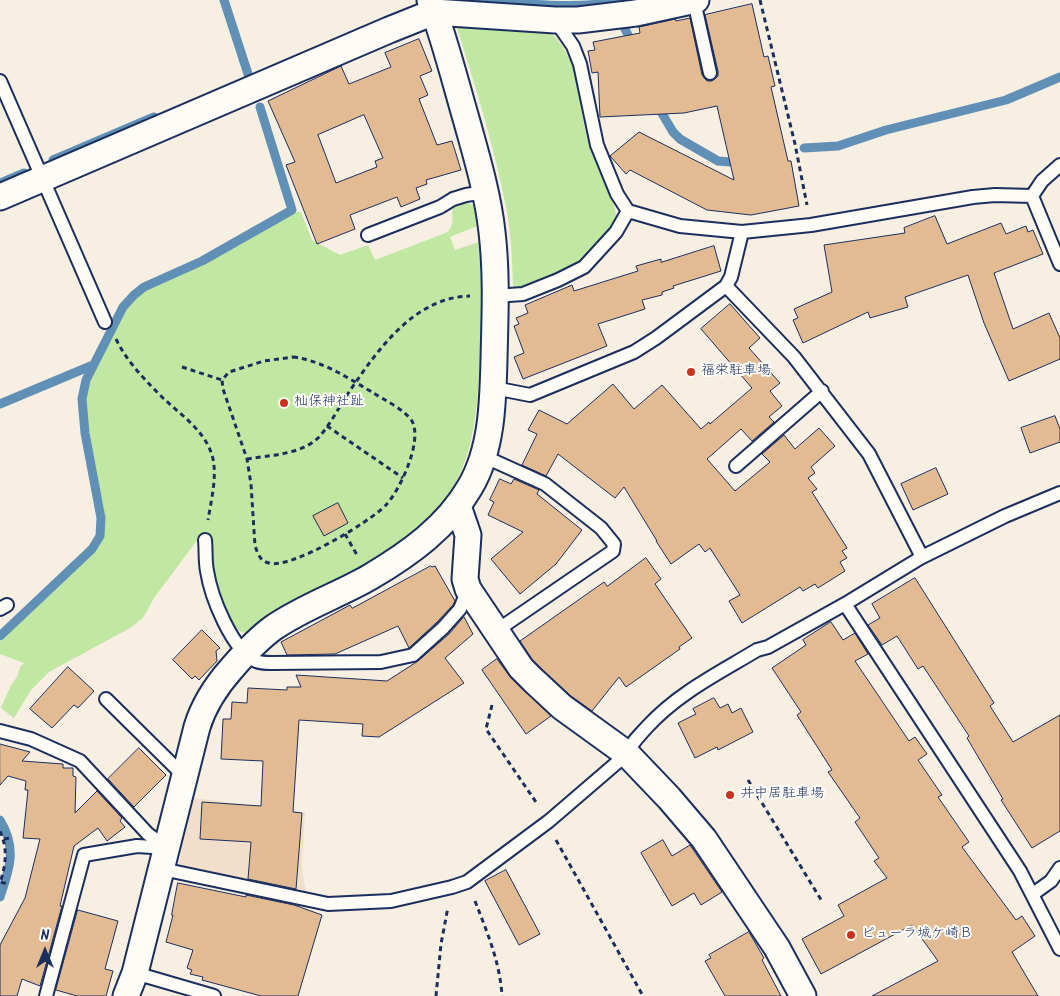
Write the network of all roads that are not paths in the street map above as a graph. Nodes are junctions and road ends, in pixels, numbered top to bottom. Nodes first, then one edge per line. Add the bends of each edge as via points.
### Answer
1 (695, 0) edge
2 (432, 6) edge
3 (555, 20) junction
4 (710, 73) dead end
5 (0, 81) edge
6 (1060, 165) edge
7 (43, 178) junction
8 (486, 192) junction
9 (1032, 196) junction
10 (0, 197) edge
11 (628, 211) junction
12 (742, 232) junction
13 (368, 234) dead end
14 (1060, 264) edge
15 (726, 286) junction
16 (495, 296) junction
17 (105, 322) dead end
18 (494, 388) junction
19 (822, 391) junction
20 (483, 456) junction
21 (736, 466) dead end
22 (1060, 493) edge
23 (458, 506) junction
24 (205, 540) road end
25 (922, 556) junction
26 (468, 589) junction
27 (845, 604) junction
28 (496, 631) junction
29 (245, 654) junction
30 (106, 699) dead end
31 (0, 731) edge
32 (627, 754) junction
33 (185, 777) junction
34 (165, 859) junction
35 (1060, 868) edge
36 (1033, 894) junction
37 (1060, 949) edge
38 (135, 973) junction
39 (46, 996) edge
40 (126, 996) edge
41 (214, 996) edge
42 (803, 996) edge

1 - 3 street via 610,17
1 - 4 lane
2 - 3 street
2 - 7 street via 380,34
2 - 8 street
3 - 11 lane via 573,46 580,64 597,145 617,194
5 - 7 lane
6 - 9 lane via 1042,181
7 - 10 street
7 - 17 lane
8 - 13 lane via 453,199
8 - 16 street
9 - 12 lane via 973,197 811,225
9 - 14 lane
11 - 12 lane via 680,226
11 - 16 lane via 616,232 584,267 523,294
12 - 15 lane via 732,277
15 - 18 lane via 634,352 530,395
15 - 19 lane
16 - 18 street
18 - 20 street
19 - 21 lane
19 - 25 lane via 869,454
20 - 23 street via 471,487
20 - 28 lane via 545,484 601,528 614,544 613,551
22 - 25 lane
23 - 26 street via 468,535 465,579
23 - 29 street via 426,540 403,556 370,578 274,628
24 - 29 lane via 206,570 212,595 228,630
25 - 27 lane
26 - 28 street
26 - 29 lane via 460,608 413,655 382,662 272,663 257,662
27 - 32 lane via 682,695 631,744
27 - 36 lane
28 - 32 street via 521,668 553,700
29 - 33 street via 224,677 203,709
30 - 33 lane
31 - 34 lane via 31,739 80,761 148,834
32 - 34 lane via 549,821 466,882 392,901 328,904
32 - 42 street via 704,839 777,948
33 - 34 street
34 - 38 street
34 - 39 lane via 137,846 84,855
35 - 36 lane via 1051,881
36 - 37 lane
38 - 40 street
38 - 41 lane

